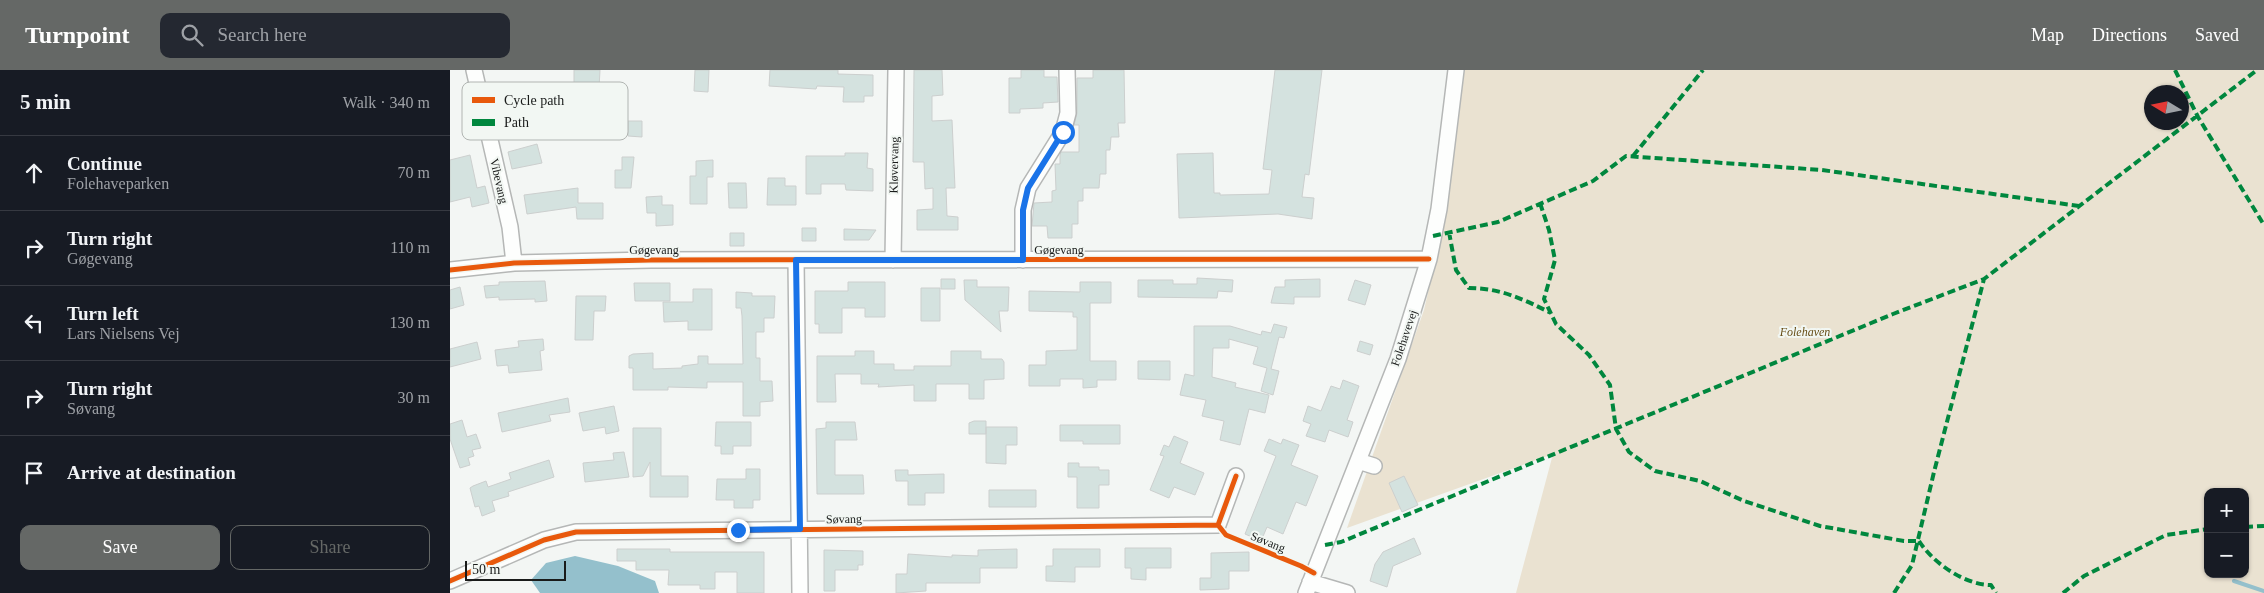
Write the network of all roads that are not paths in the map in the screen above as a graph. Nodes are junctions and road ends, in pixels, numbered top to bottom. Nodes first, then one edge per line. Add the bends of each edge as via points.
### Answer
1 (896, 70) edge
2 (1067, 70) edge
3 (1456, 70) edge
4 (490, 140) edge
5 (1429, 259) junction
6 (796, 260) junction
7 (893, 260) junction
8 (1023, 260) junction
9 (514, 263) junction
10 (450, 270) edge
11 (1358, 461) junction
12 (1374, 466) dead end
13 (1236, 476) dead end
14 (800, 529) junction
15 (450, 580) edge
16 (1308, 587) edge
17 (800, 593) edge
18 (1347, 593) edge

1 - 7 street, Kløvervang
2 - 8 street via 1068,113 1063,132 1028,188 1023,210
3 - 5 street, Folehavevej via 1439,209
4 - 9 street, Vibevang via 510,227
5 - 8 street, Gøgevang
5 - 11 street, Folehavevej via 1398,359
6 - 7 street, Gøgevang
6 - 9 street, Gøgevang
6 - 14 street
7 - 8 street, Gøgevang
9 - 10 street, Gøgevang
11 - 12 street
11 - 16 street, Folehavevej
13 - 14 street, Søvang via 1218,526
14 - 15 street, Søvang via 576,532 544,540
14 - 17 street
16 - 18 street

